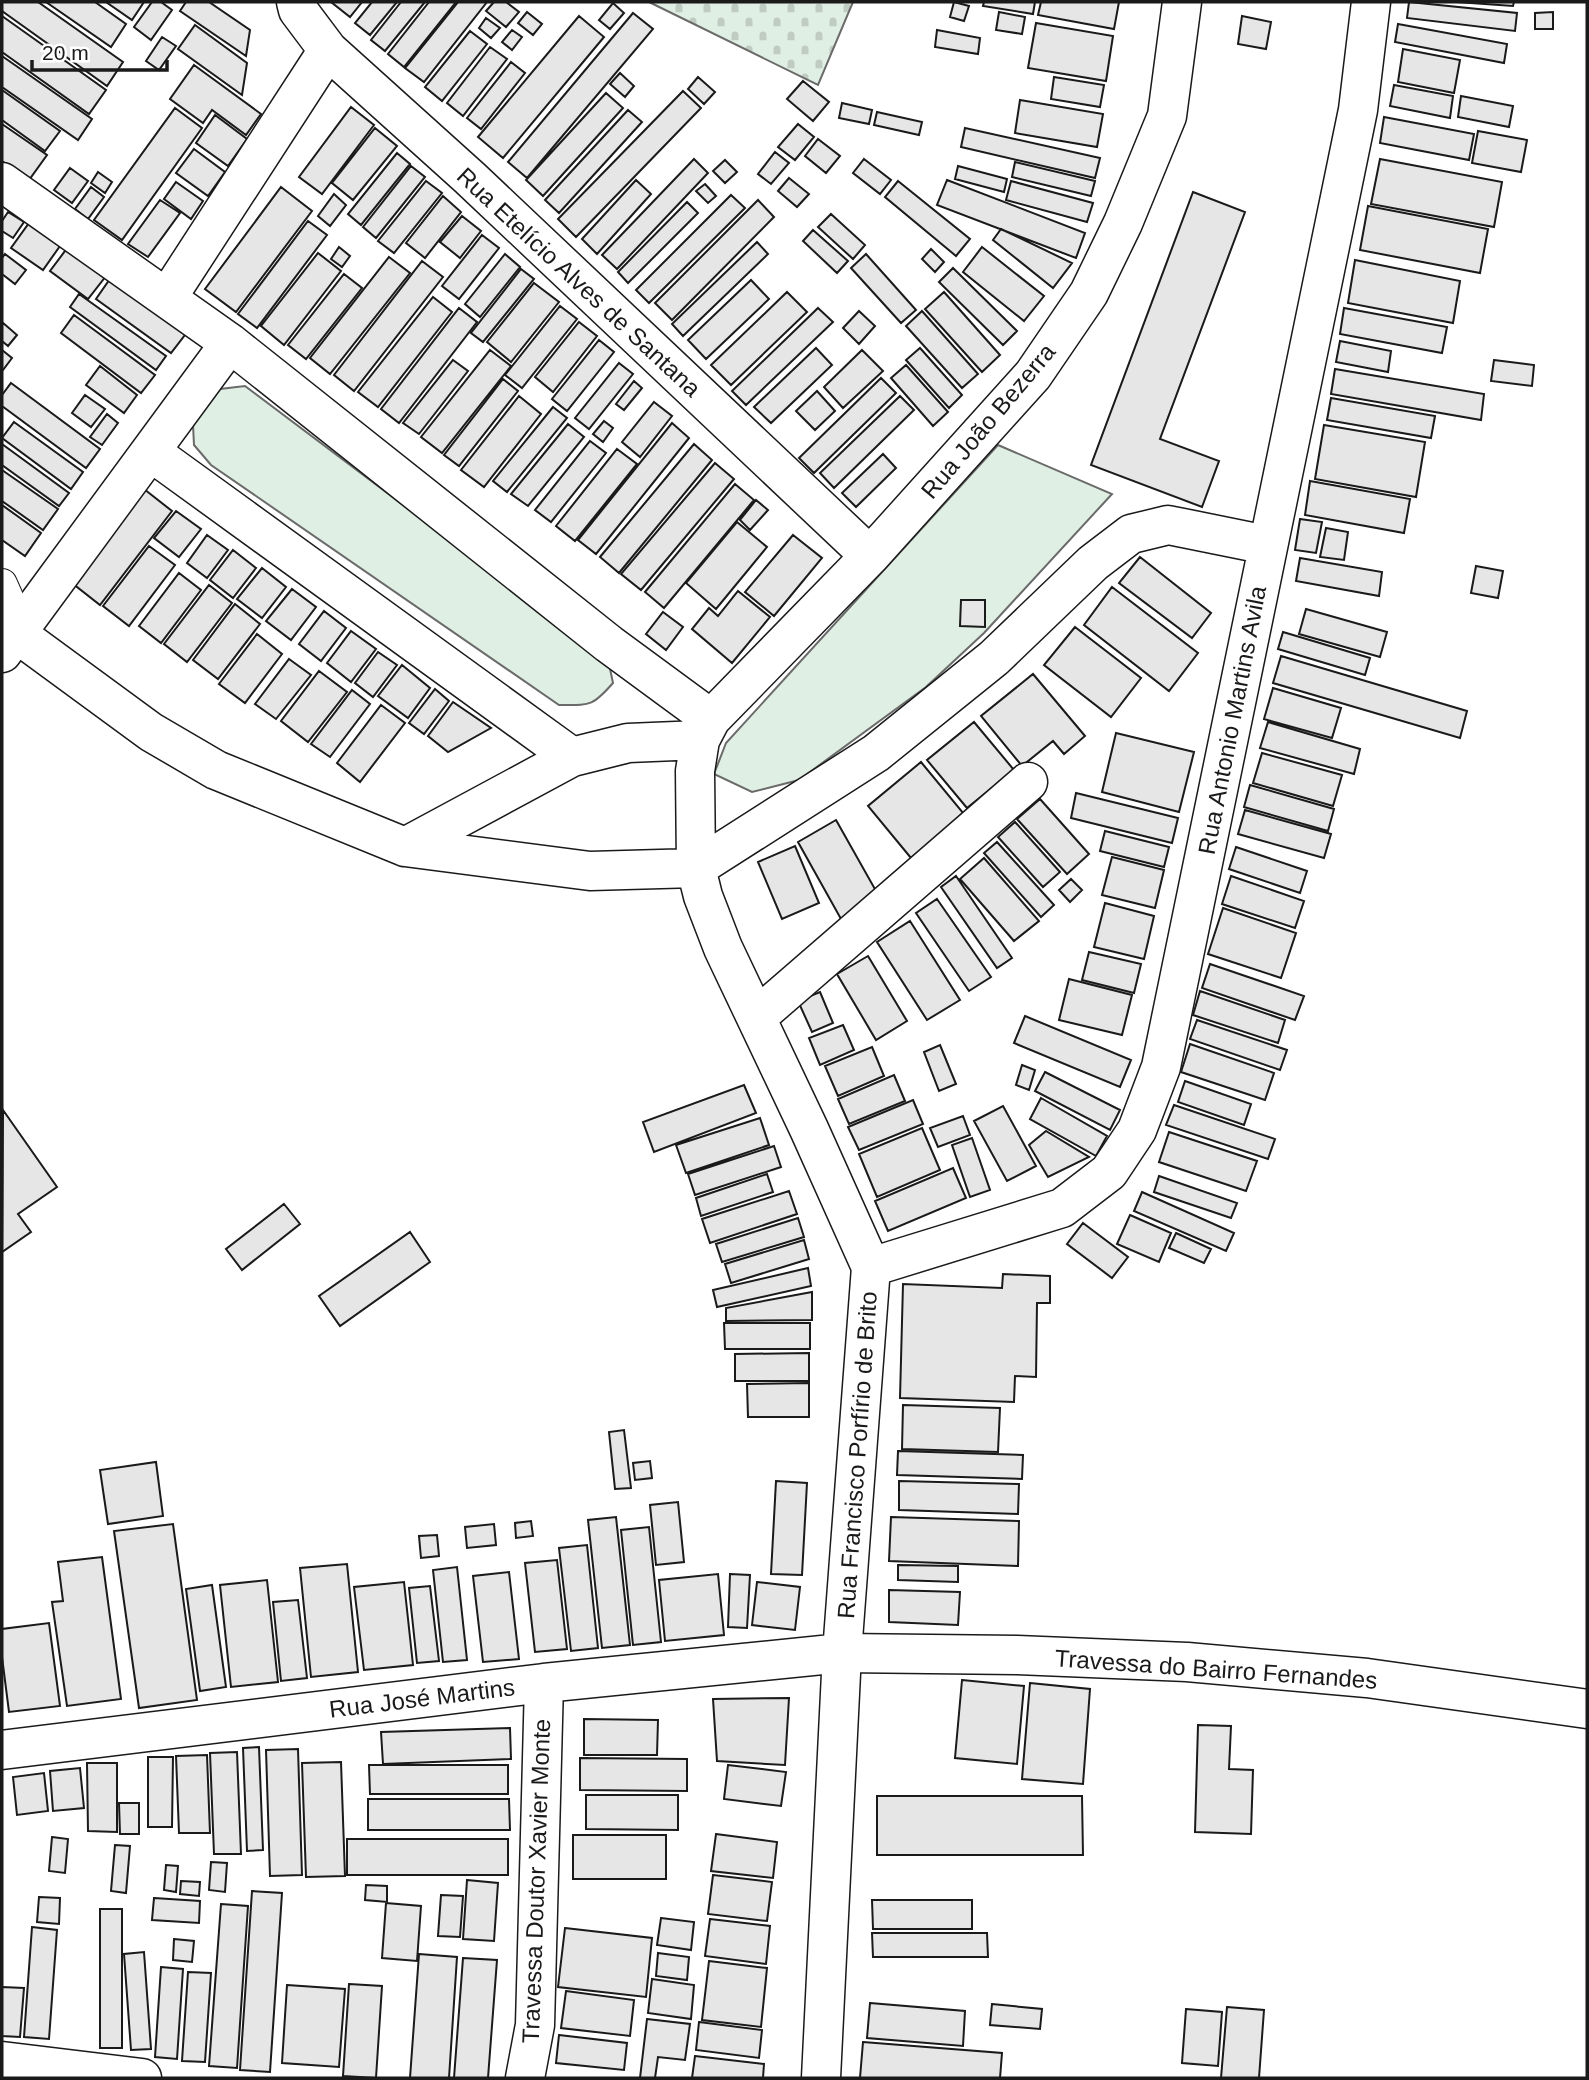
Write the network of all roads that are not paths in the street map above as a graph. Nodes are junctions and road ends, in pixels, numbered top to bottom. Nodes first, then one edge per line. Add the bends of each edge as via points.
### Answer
1 (296, 2) edge
2 (1182, 2) edge
3 (1371, 2) edge
4 (328, 50) junction
5 (2, 182) edge
6 (167, 298) junction
7 (230, 343) junction
8 (151, 452) junction
9 (1267, 545) junction
10 (870, 556) junction
11 (2, 584) edge
12 (5, 633) edge
13 (706, 730) junction
14 (572, 757) junction
15 (1028, 782) dead end
16 (405, 847) junction
17 (696, 868) junction
18 (757, 1017) junction
19 (871, 1267) junction
20 (842, 1653) junction
21 (544, 1683) junction
22 (1587, 1709) edge
23 (2, 1750) edge
24 (2, 2061) edge
25 (142, 2078) edge
26 (525, 2078) edge
27 (821, 2078) edge

1 - 4 street, Rua Etelício Alves de Santana
2 - 10 street, Rua João Bezerra via 1167,116 1089,293 1034,375
3 - 9 street, Rua Antonio Martins Avila via 1358,110
4 - 6 street
4 - 10 street, Rua Etelício Alves de Santana
5 - 6 street
6 - 7 street
7 - 8 street
7 - 13 street via 608,644
8 - 12 street
8 - 14 street
9 - 17 street via 1168,525 1130,534 994,657 876,753
9 - 19 street, Rua Antonio Martins Avila via 1161,1067 1137,1130 1110,1172 1062,1208
10 - 13 street, Rua João Bezerra
11 - 12 street via 10,602
12 - 16 street via 151,732 216,770
13 - 14 street
13 - 17 street, Rua Francisco Porfírio de Brito via 695,771
14 - 16 street
15 - 18 street
16 - 17 street via 590,871
17 - 18 street, Rua Francisco Porfírio de Brito via 723,948
18 - 19 street, Rua Francisco Porfírio de Brito
19 - 20 street, Rua Francisco Porfírio de Brito
20 - 21 street, Rua José Martins
20 - 22 street, Travessa do Bairro Fernandes via 1187,1662 1367,1678
20 - 27 street, Rua Francisco Porfírio de Brito
21 - 23 street, Rua José Martins
21 - 26 street, Travessa Doutor Xavier Monte via 535,2025
24 - 25 street

